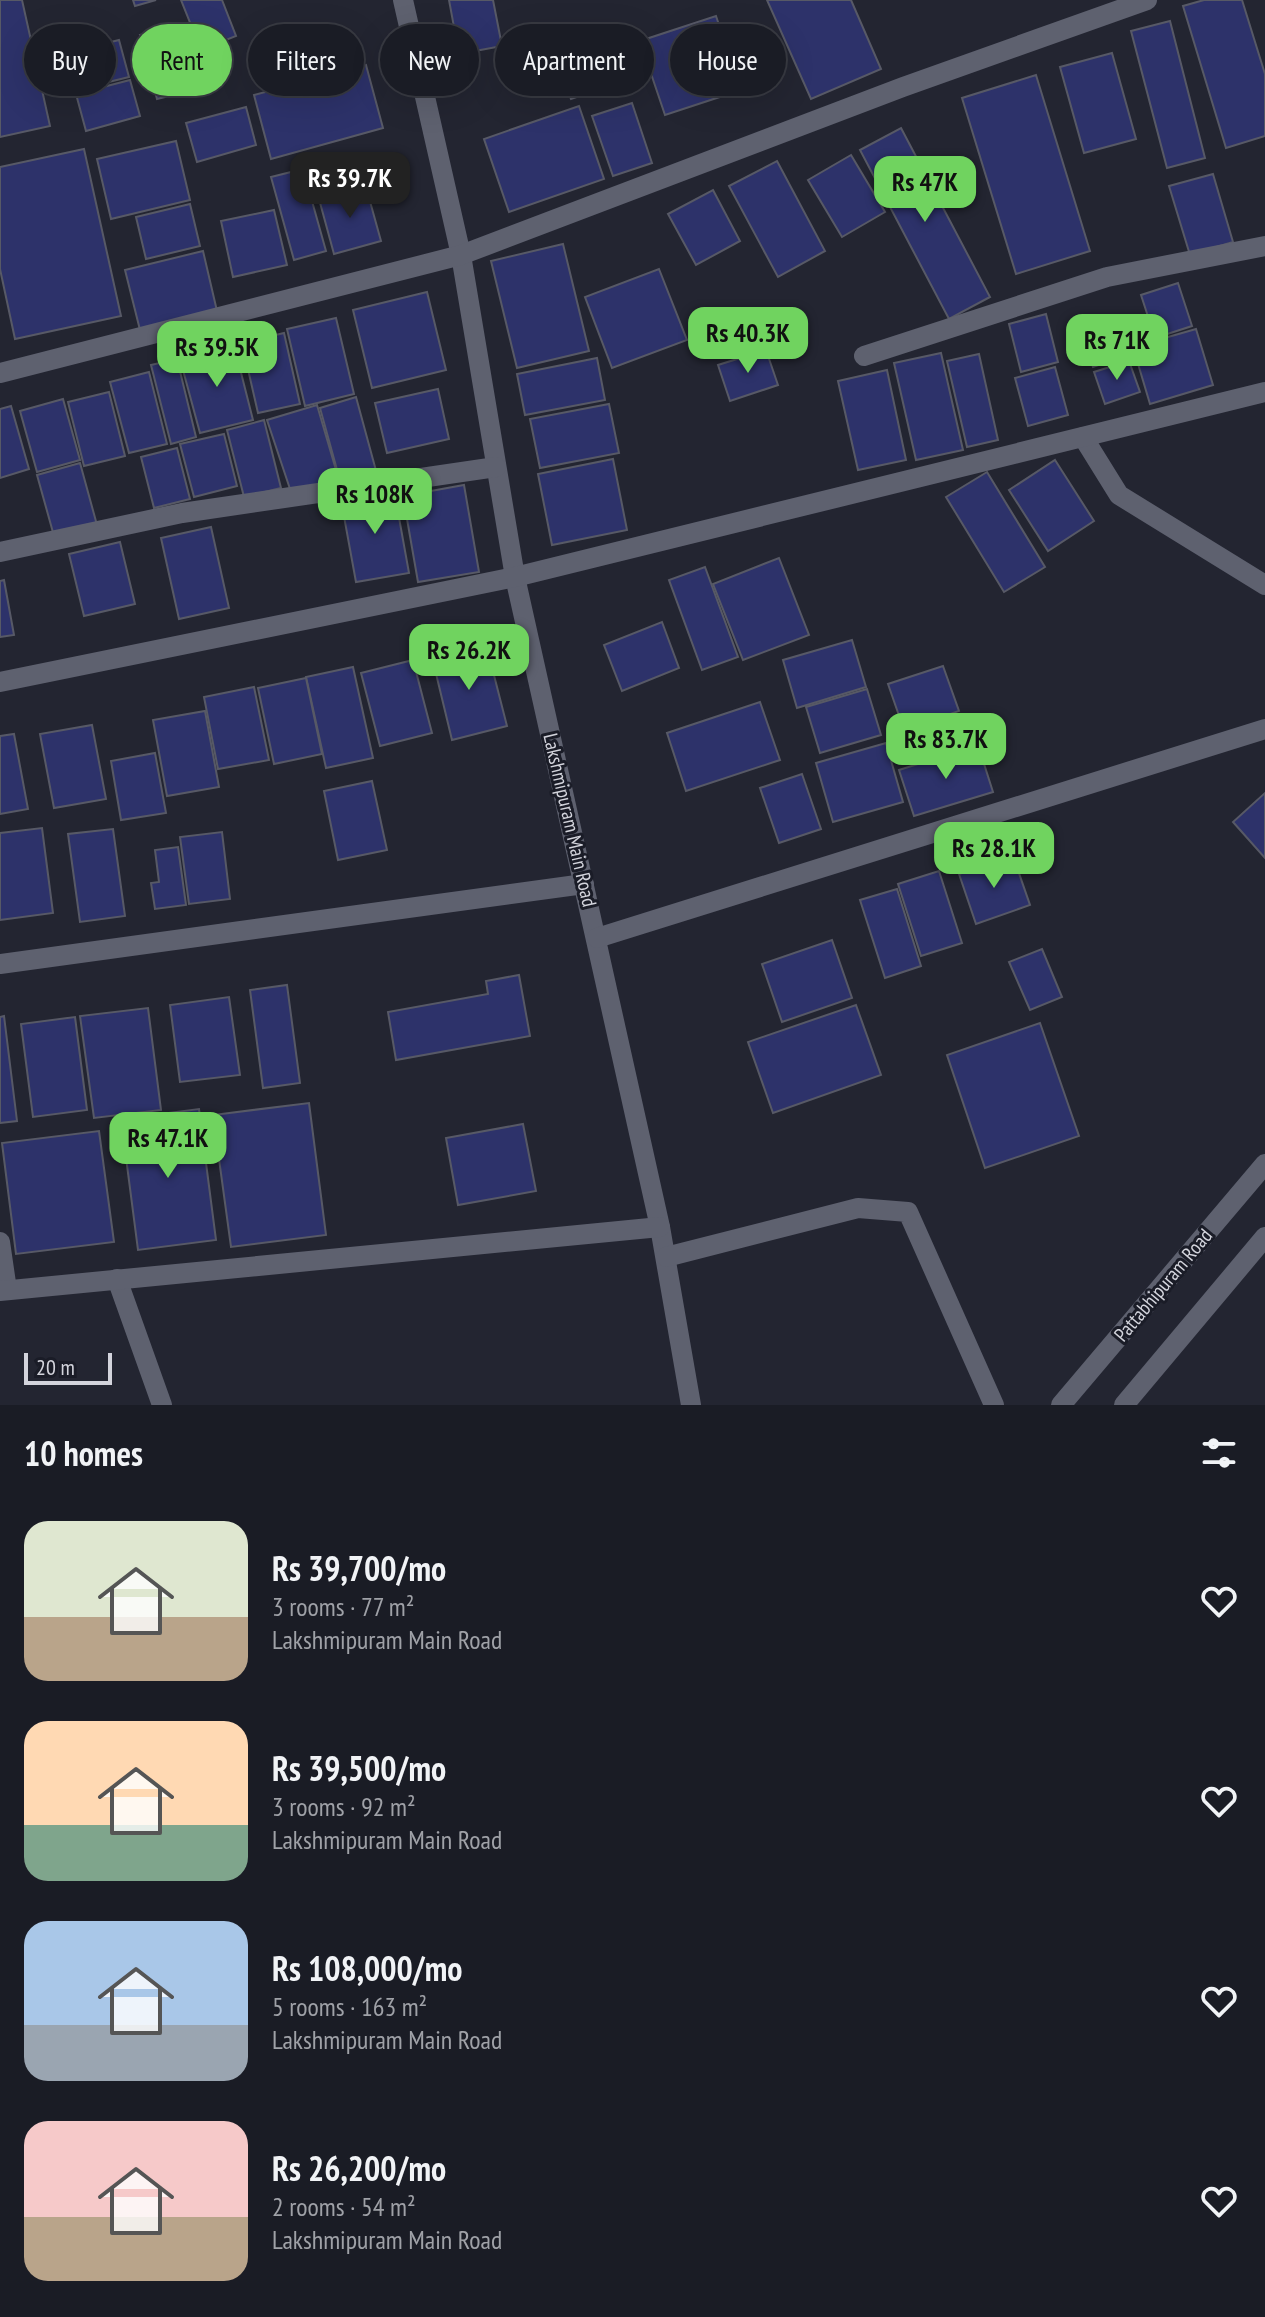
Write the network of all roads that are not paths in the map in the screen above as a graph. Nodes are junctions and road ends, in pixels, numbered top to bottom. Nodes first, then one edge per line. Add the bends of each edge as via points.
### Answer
1 (403, 0) edge
2 (1147, 0) edge
3 (1265, 246) edge
4 (461, 255) junction
5 (864, 356) dead end
6 (0, 373) edge
7 (1265, 392) edge
8 (1083, 437) junction
9 (496, 467) junction
10 (0, 552) edge
11 (515, 577) junction
12 (1265, 585) edge
13 (0, 682) edge
14 (1265, 729) edge
15 (584, 884) junction
16 (597, 938) junction
17 (0, 964) edge
18 (1265, 1164) edge
19 (660, 1227) junction
20 (1265, 1237) edge
21 (0, 1242) edge
22 (666, 1257) junction
23 (117, 1279) junction
24 (3, 1290) edge
25 (162, 1405) edge
26 (691, 1405) edge
27 (994, 1405) edge
28 (1061, 1405) edge
29 (1124, 1405) edge

1 - 4 street, Lakshmipuram Main Road
2 - 4 street
3 - 5 street via 1107,277
4 - 6 street
4 - 9 street, Lakshmipuram Main Road
7 - 8 street
8 - 11 street
8 - 12 street via 1119,495
9 - 10 street via 182,513
9 - 11 street, Lakshmipuram Main Road
11 - 13 street
11 - 15 street, Lakshmipuram Main Road
14 - 16 street
15 - 16 street, Lakshmipuram Main Road
15 - 17 street
16 - 19 street, Lakshmipuram Main Road
18 - 28 street, Pattabhipuram Road
19 - 22 street, Lakshmipuram Main Road
19 - 23 street
20 - 29 street
21 - 24 street
22 - 26 street, Lakshmipuram Main Road
22 - 27 street via 858,1208 908,1212
23 - 24 street
23 - 25 street

